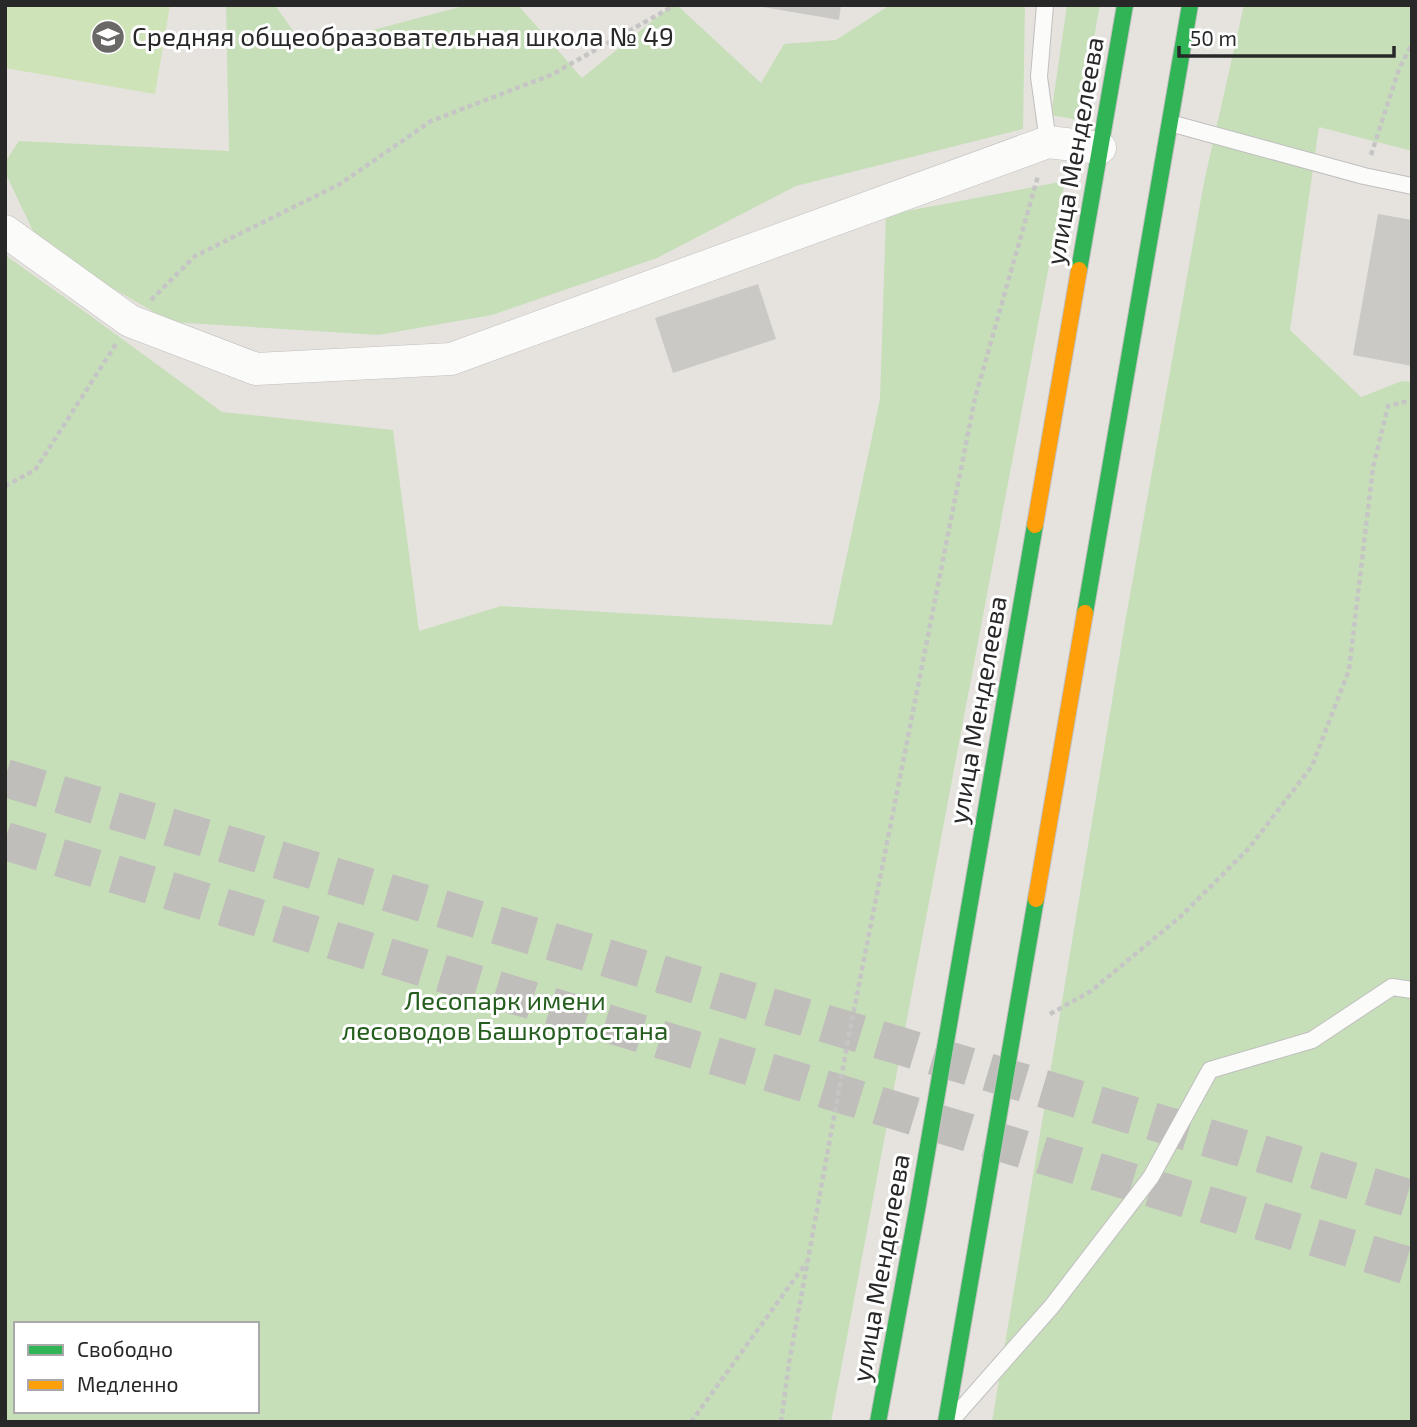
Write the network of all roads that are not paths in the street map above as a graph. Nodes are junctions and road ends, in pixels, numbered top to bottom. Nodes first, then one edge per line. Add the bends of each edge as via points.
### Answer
1 (1045, 5) edge
2 (1125, 5) edge
3 (1190, 5) edge
4 (1170, 123) junction
5 (1048, 142) junction
6 (1100, 148) junction
7 (1412, 186) edge
8 (5, 231) edge
9 (1412, 990) edge
10 (878, 1422) edge
11 (948, 1422) edge

1 - 5 lane via 1039,77
2 - 6 main road, улица Менделеева
3 - 4 main road
4 - 7 lane
4 - 11 main road
5 - 6 street
5 - 8 street via 452,359 256,369 130,321
6 - 10 main road, улица Менделеева
9 - 11 lane via 1392,987 1312,1040 1210,1070 1151,1177 1052,1306

